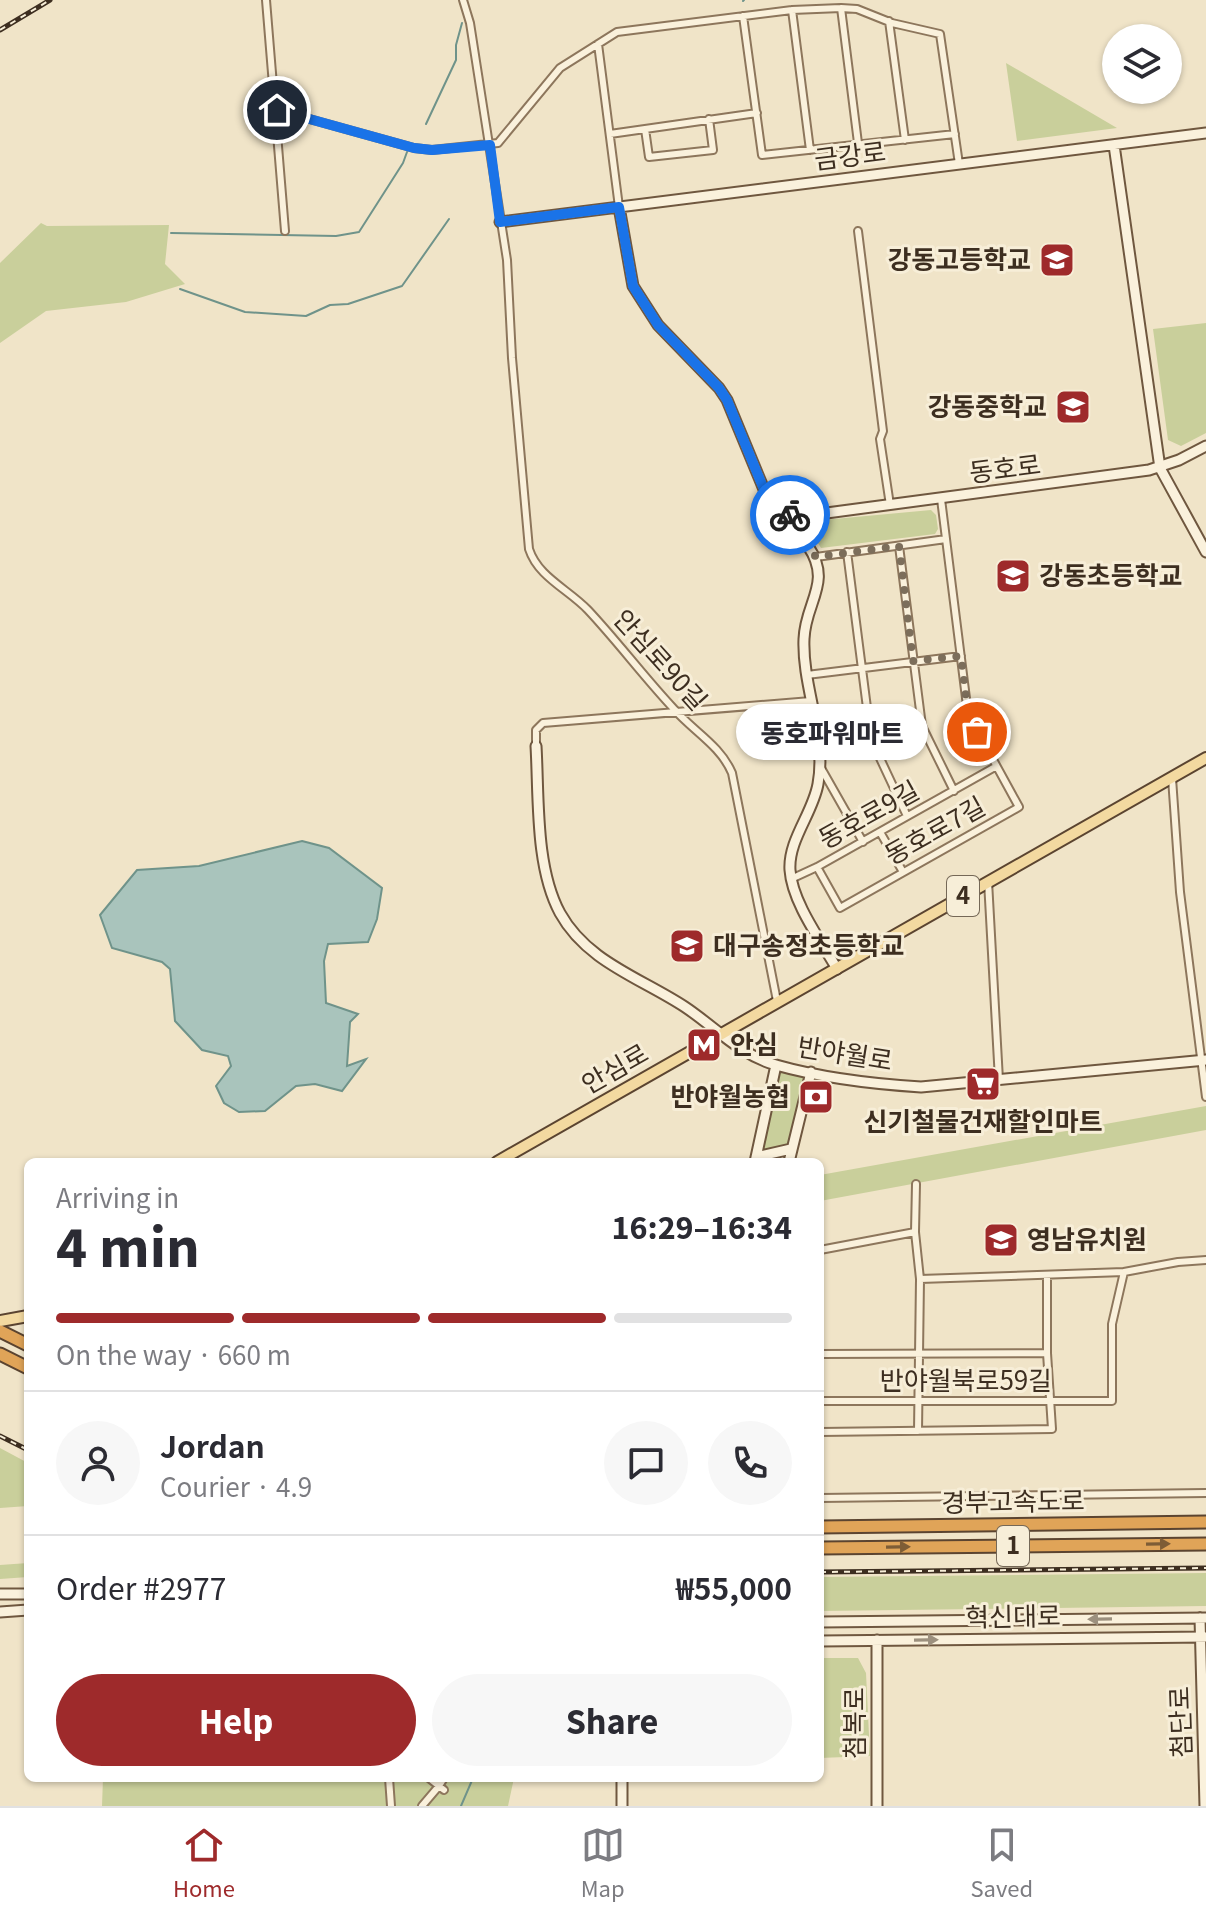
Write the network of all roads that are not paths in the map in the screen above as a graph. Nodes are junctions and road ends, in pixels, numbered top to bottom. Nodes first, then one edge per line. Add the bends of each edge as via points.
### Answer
1 (266, 0) edge
2 (463, 0) edge
3 (841, 8) junction
4 (792, 10) junction
5 (743, 16) junction
6 (889, 21) junction
7 (598, 44) junction
8 (277, 110) junction
9 (757, 113) junction
10 (709, 119) junction
11 (645, 129) junction
12 (1206, 133) edge
13 (610, 134) junction
14 (955, 134) junction
15 (905, 140) junction
16 (858, 143) dead end
17 (490, 145) junction
18 (1114, 145) junction
19 (810, 150) junction
20 (959, 164) junction
21 (619, 207) junction
22 (500, 222) junction
23 (285, 231) dead end
24 (858, 231) dead end
25 (1206, 446) edge
26 (1160, 468) junction
27 (941, 499) junction
28 (890, 505) junction
29 (804, 516) junction
30 (782, 518) junction
31 (799, 532) junction
32 (946, 539) junction
33 (899, 546) junction
34 (847, 552) junction
35 (1206, 552) edge
36 (816, 557) junction
37 (961, 656) junction
38 (913, 661) junction
39 (861, 669) junction
40 (807, 675) junction
41 (811, 701) junction
42 (677, 713) junction
43 (536, 746) joint
44 (1206, 758) edge
45 (820, 766) junction
46 (995, 767) junction
47 (1172, 778) junction
48 (954, 791) junction
49 (907, 816) junction
50 (880, 832) junction
51 (863, 842) junction
52 (817, 867) junction
53 (903, 872) junction
54 (791, 879) junction
55 (988, 881) junction
56 (837, 969) junction
57 (777, 1001) junction
58 (720, 1034) junction
59 (1203, 1061) edge
60 (776, 1065) junction
61 (811, 1072) junction
62 (999, 1080) junction
63 (1206, 1097) edge
64 (791, 1149) junction
65 (504, 1158) edge
66 (756, 1158) edge
67 (760, 1158) edge
68 (790, 1158) edge
69 (916, 1184) dead end
70 (915, 1232) junction
71 (824, 1249) edge
72 (1206, 1260) edge
73 (1124, 1272) junction
74 (1047, 1276) junction
75 (920, 1279) junction
76 (24, 1317) edge
77 (0, 1321) edge
78 (0, 1331) edge
79 (24, 1343) edge
80 (1047, 1353) junction
81 (824, 1354) edge
82 (918, 1354) junction
83 (1, 1355) edge
84 (24, 1366) edge
85 (824, 1401) edge
86 (918, 1401) junction
87 (1051, 1401) junction
88 (918, 1431) junction
89 (824, 1432) edge
90 (1206, 1493) edge
91 (824, 1498) edge
92 (1206, 1522) edge
93 (824, 1527) edge
94 (1206, 1544) edge
95 (824, 1548) edge
96 (0, 1594) edge
97 (24, 1594) edge
98 (24, 1610) edge
99 (0, 1612) edge
100 (1203, 1618) edge
101 (824, 1622) edge
102 (1203, 1637) edge
103 (877, 1640) junction
104 (824, 1641) edge
105 (389, 1782) edge
106 (434, 1782) edge
107 (443, 1782) edge
108 (622, 1782) edge
109 (441, 1788) junction
110 (391, 1806) edge
111 (422, 1806) edge
112 (622, 1806) edge
113 (877, 1806) edge
114 (1205, 1806) edge

1 - 8 street
2 - 17 street
3 - 4 street
3 - 6 street
3 - 16 street
4 - 5 street
4 - 19 street
5 - 7 street via 617,32
5 - 9 street
6 - 14 street via 940,34
6 - 15 street
7 - 13 street
7 - 17 street via 560,68 498,143
8 - 17 street via 414,148
8 - 23 street
9 - 10 street
9 - 19 street via 762,155
10 - 11 street
10 - 11 street via 713,150 649,157
11 - 13 street
12 - 18 main road, 금강로
13 - 21 street
14 - 15 street
14 - 20 street
15 - 19 street
17 - 22 street
18 - 20 main road, 금강로
18 - 26 main road
20 - 21 main road, 금강로
21 - 22 main road, 금강로
21 - 30 main road via 633,286 658,325 727,400 770,504
22 - 42 street, 안심로90길 via 534,565 586,608
24 - 28 street
25 - 26 main road, 동호로
26 - 27 main road, 동호로
26 - 35 main road
27 - 28 main road, 동호로
27 - 32 street, 동호로7길
28 - 29 main road, 동호로
29 - 30 main road, 동호로
29 - 31 main road via 807,525
30 - 31 main road
31 - 36 main road via 801,544
32 - 33 street
32 - 37 street, 동호로7길
33 - 34 street
33 - 38 street, 동호로9길
34 - 36 street
34 - 39 street
36 - 40 main road via 819,583 804,635
37 - 38 street
37 - 46 street, 동호로7길 via 968,714
38 - 39 street
38 - 48 street, 동호로9길 via 922,726
39 - 40 street
39 - 49 street via 871,739
40 - 41 main road
41 - 42 street
41 - 45 main road
42 - 43 street via 543,723 536,730
42 - 57 street, 안심로90길 via 721,753 732,773
43 - 58 main road, 반야월로 via 544,868 559,911 575,936 603,960 686,1007
44 - 47 main road, 안심로 / 4
45 - 51 street
45 - 54 main road via 815,795 793,848
46 - 48 street
46 - 53 street, 동호로7길 via 1019,807
47 - 55 main road, 안심로 / 4
47 - 59 street via 1180,892
48 - 49 street, 동호로9길
49 - 50 street, 동호로9길
50 - 51 street, 동호로9길
50 - 53 street
51 - 52 street, 동호로9길
52 - 53 street, 동호로7길 via 840,908
52 - 54 street, 동호로9길
54 - 56 main road
55 - 56 main road, 안심로 / 4
55 - 62 street
56 - 57 main road, 안심로 / 4
57 - 58 main road, 안심로 / 4
58 - 60 main road, 반야월로
58 - 65 main road, 안심로 / 4
59 - 62 main road, 반야월로
59 - 63 street
60 - 61 main road, 반야월로
60 - 66 main road
61 - 62 main road, 반야월로 via 921,1087
61 - 64 main road
64 - 67 main road
64 - 68 main road
69 - 70 street
70 - 71 street
70 - 75 street
72 - 73 street
73 - 74 street
73 - 87 street, 반야월북로59길 via 1112,1324 1112,1401
74 - 75 street
74 - 80 street
75 - 82 street
76 - 77 main road
78 - 79 highway
80 - 82 street
80 - 87 street
81 - 82 street
82 - 86 street
83 - 84 highway
85 - 86 street, 반야월북로59길
86 - 87 street, 반야월북로59길
86 - 88 street
87 - 88 street via 1052,1429
88 - 89 street
90 - 91 street
92 - 93 highway, 경부고속도로 / 1
95 -> 94 highway, 경부고속도로 / 1
96 - 97 main road
98 - 99 main road
100 -> 101 main road
100 - 102 main road, 첨단로
103 -> 102 main road, 혁신대로
102 - 114 main road, 첨단로
103 - 104 main road, 혁신대로
103 - 113 main road, 첨복로
105 - 110 street
106 - 109 street
107 - 109 street
108 - 112 main road
109 - 111 street

